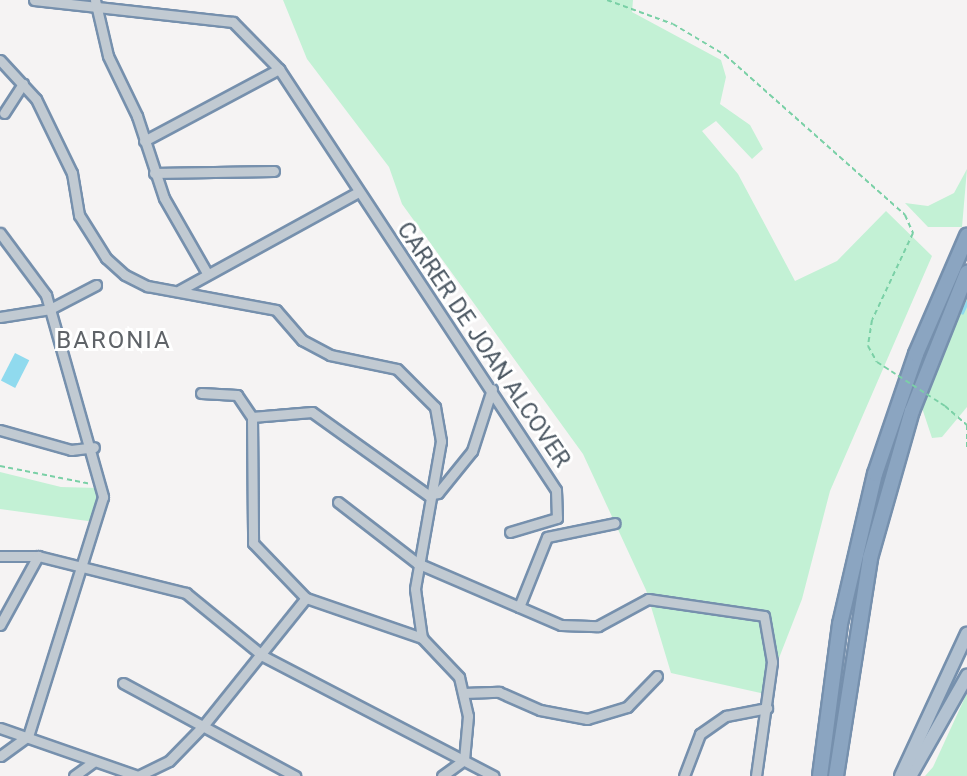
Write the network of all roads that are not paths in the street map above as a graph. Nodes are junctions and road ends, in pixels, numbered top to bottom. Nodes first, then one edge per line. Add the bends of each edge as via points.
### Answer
1 (34, 0) edge
2 (94, 5) edge
3 (0, 60) edge
4 (279, 69) junction
5 (23, 84) junction
6 (4, 113) dead end
7 (144, 141) junction
8 (274, 171) dead end
9 (154, 173) junction
10 (358, 192) junction
11 (0, 233) edge
12 (967, 236) edge
13 (207, 273) junction
14 (967, 273) edge
15 (96, 285) dead end
16 (180, 290) junction
17 (50, 309) junction
18 (0, 317) edge
19 (492, 387) junction
20 (201, 393) dead end
21 (251, 417) junction
22 (0, 430) edge
23 (94, 447) junction
24 (428, 495) junction
25 (338, 502) dead end
26 (615, 523) dead end
27 (510, 532) dead end
28 (0, 556) edge
29 (38, 556) junction
30 (417, 564) junction
31 (84, 568) junction
32 (306, 597) junction
33 (519, 607) junction
34 (0, 625) edge
35 (967, 634) edge
36 (422, 638) junction
37 (263, 656) junction
38 (967, 666) edge
39 (657, 676) dead end
40 (967, 676) edge
41 (122, 683) dead end
42 (463, 693) junction
43 (767, 708) junction
44 (203, 726) junction
45 (0, 727) edge
46 (28, 736) junction
47 (0, 756) edge
48 (464, 760) junction
49 (93, 762) junction
50 (912, 771) edge
51 (125, 774) edge
52 (74, 776) edge
53 (139, 776) edge
54 (295, 776) edge
55 (442, 776) edge
56 (494, 776) edge
57 (684, 776) edge
58 (756, 776) edge
59 (820, 776) edge
60 (836, 776) edge
61 (901, 776) edge

1 - 2 street, CARRER DE JOAN ALCOVER
2 - 4 street, CARRER DE JOAN ALCOVER via 233,22
2 - 7 street
3 - 5 street
4 - 7 street
4 - 10 street, CARRER DE JOAN ALCOVER
5 - 6 street
5 - 16 street via 72,173 79,215 106,258 147,286
7 - 9 street
8 - 9 street
9 - 13 street
10 - 13 street
10 - 19 street, CARRER DE JOAN ALCOVER
11 - 17 street
12 - 59 highway via 916,354 875,474 840,624
13 - 16 street
14 - 60 highway via 912,411 873,544
15 - 17 street
16 - 24 street via 276,310 302,340 330,355 397,369 412,379 442,420
17 - 18 street
17 - 23 street
19 - 24 street via 472,451 438,493
19 - 27 street, CARRER DE JOAN ALCOVER via 556,490 557,518
20 - 21 street via 237,395
21 - 24 street via 312,412
21 - 32 street via 253,543
22 - 23 street via 71,450
23 - 31 street via 103,484
24 - 30 street
25 - 30 street
26 - 33 street via 547,537
28 - 29 street
29 - 31 street
29 - 34 street
30 - 33 street
30 - 36 street
31 - 37 street via 186,593
31 - 46 street
32 - 36 street
32 - 37 street
33 - 43 street via 580,628 598,626 648,599 764,616 772,639
35 - 61 main road
36 - 42 street via 459,677
37 - 44 street
37 - 48 street
38 - 50 main road
39 - 42 street via 628,707 587,719 540,710 499,692
40 - 50 main road
41 - 44 street
42 - 48 street via 469,739
43 - 57 street via 726,716 700,734
43 - 58 street
44 - 53 street via 169,761
44 - 54 street
45 - 46 street
46 - 47 street
46 - 49 street
48 - 55 street
48 - 56 street
49 - 51 street
49 - 52 street
51 - 53 street

